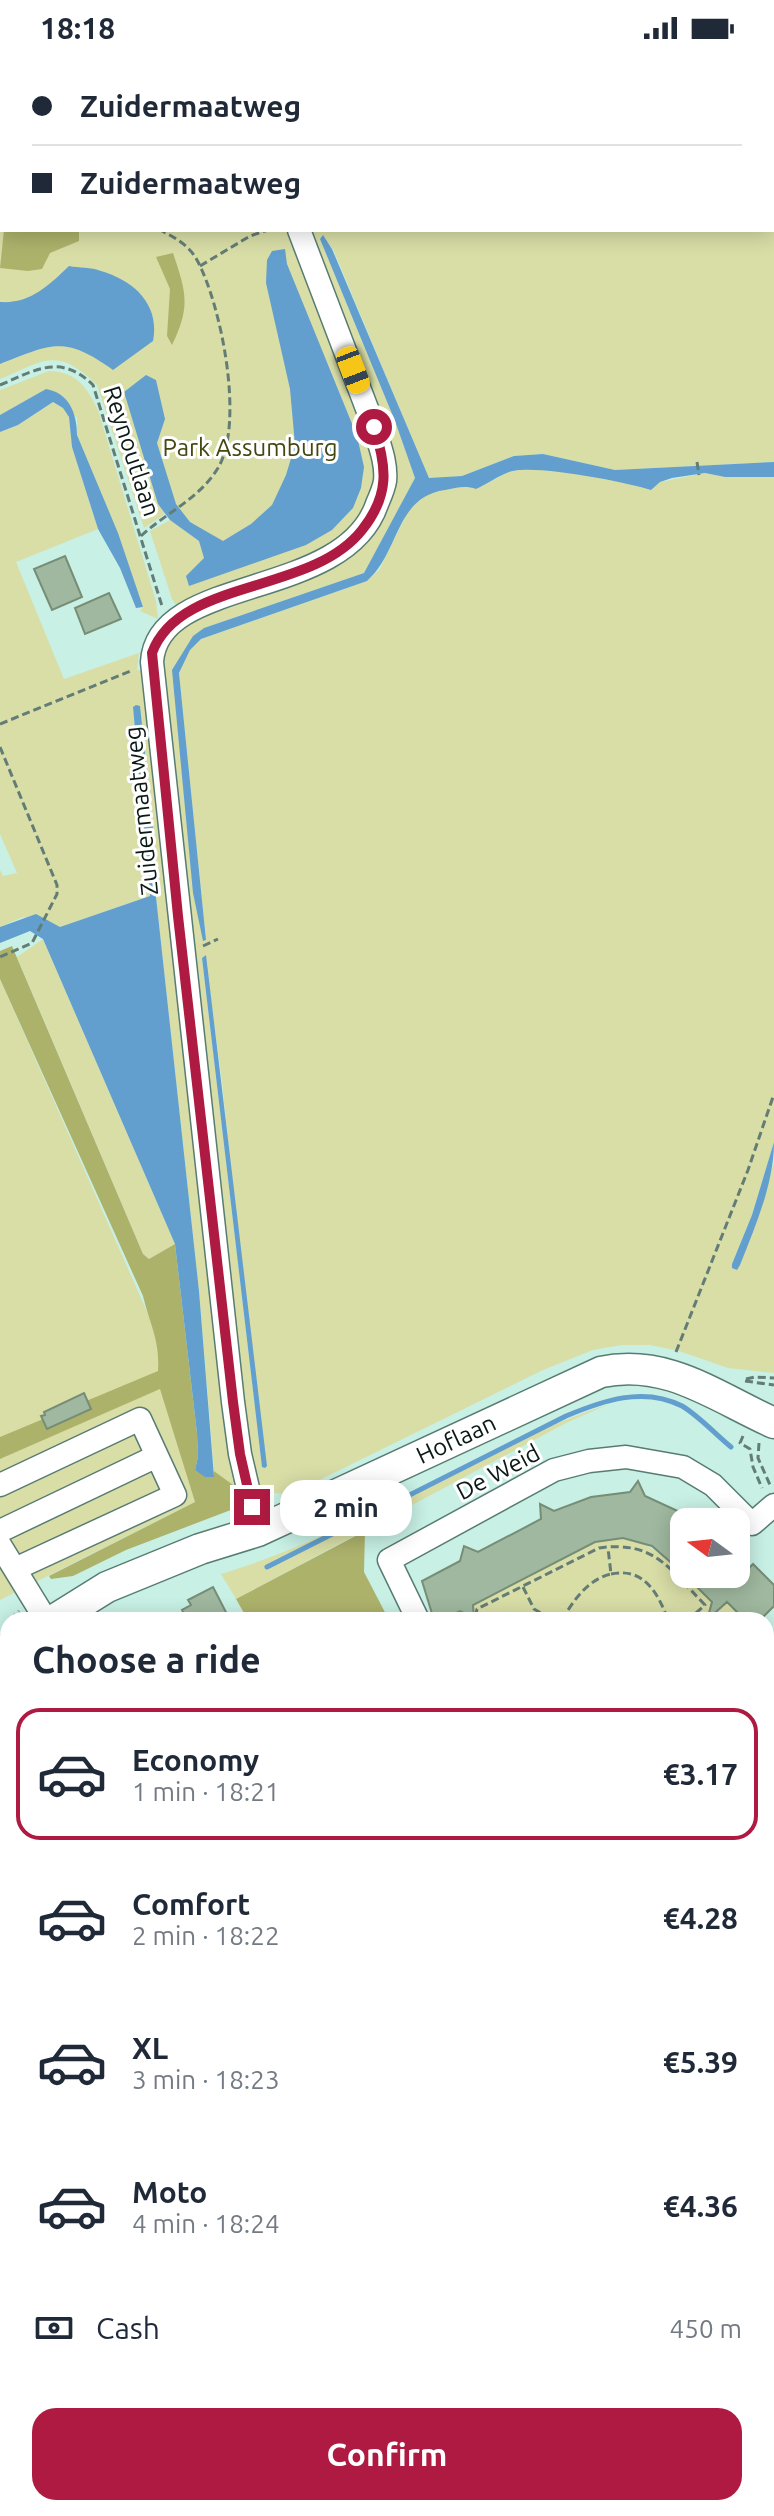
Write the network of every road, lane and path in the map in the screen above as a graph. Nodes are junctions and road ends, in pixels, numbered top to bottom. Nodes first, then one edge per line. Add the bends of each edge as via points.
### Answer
1 (164, 232) edge
2 (262, 232) edge
3 (300, 232) edge
4 (200, 266) junction
5 (0, 385) edge
6 (697, 462) dead end
7 (699, 475) dead end
8 (141, 536) junction
9 (168, 625) junction
10 (152, 662) junction
11 (0, 724) edge
12 (0, 747) edge
13 (0, 957) edge
14 (774, 1094) edge
15 (669, 1374) junction
16 (774, 1378) edge
17 (774, 1385) edge
18 (736, 1431) dead end
19 (766, 1433) edge
20 (157, 1456) junction
21 (0, 1485) edge
22 (774, 1491) edge
23 (774, 1505) edge
24 (0, 1531) edge
25 (258, 1531) junction
26 (0, 1545) edge
27 (607, 1547) junction
28 (15, 1569) junction
29 (611, 1574) junction
30 (523, 1587) junction
31 (41, 1612) edge
32 (67, 1612) edge
33 (414, 1612) edge
34 (476, 1612) edge
35 (539, 1612) edge
36 (566, 1612) edge
37 (665, 1612) edge
38 (697, 1612) edge

1 - 4 path via 181,241
2 - 4 path
3 - 9 street via 374,427 385,482 373,516 351,544 311,568 201,605
4 - 8 path via 225,350 229,391 224,456 191,500
5 - 8 path, Reynoutlaan via 56,366 79,373 93,385
6 - 7 path
8 - 9 path, Reynoutlaan
9 - 10 street, Zuidermaatweg
10 - 11 path
10 - 25 street, Zuidermaatweg via 235,1415
12 - 13 path via 57,885 32,943
14 - 15 path
15 - 19 main road, Hoflaan via 696,1384
15 - 25 main road, Hoflaan via 624,1367 601,1372
16 - 17 path via 742,1380
18 - 19 path
19 - 22 path via 762,1470
20 - 21 street via 140,1419
20 - 24 street
20 - 28 street via 175,1495
23 - 33 street, De Weid via 752,1524 713,1485 683,1467 653,1460 626,1457 554,1470 389,1560
25 - 32 main road, Hoflaan via 107,1587
26 - 28 street
27 - 29 path
27 - 30 path
27 - 38 path via 642,1549 666,1566 705,1605
28 - 31 street
29 - 36 path via 599,1577
29 - 37 path via 623,1571 646,1581
30 - 34 path
30 - 35 path

